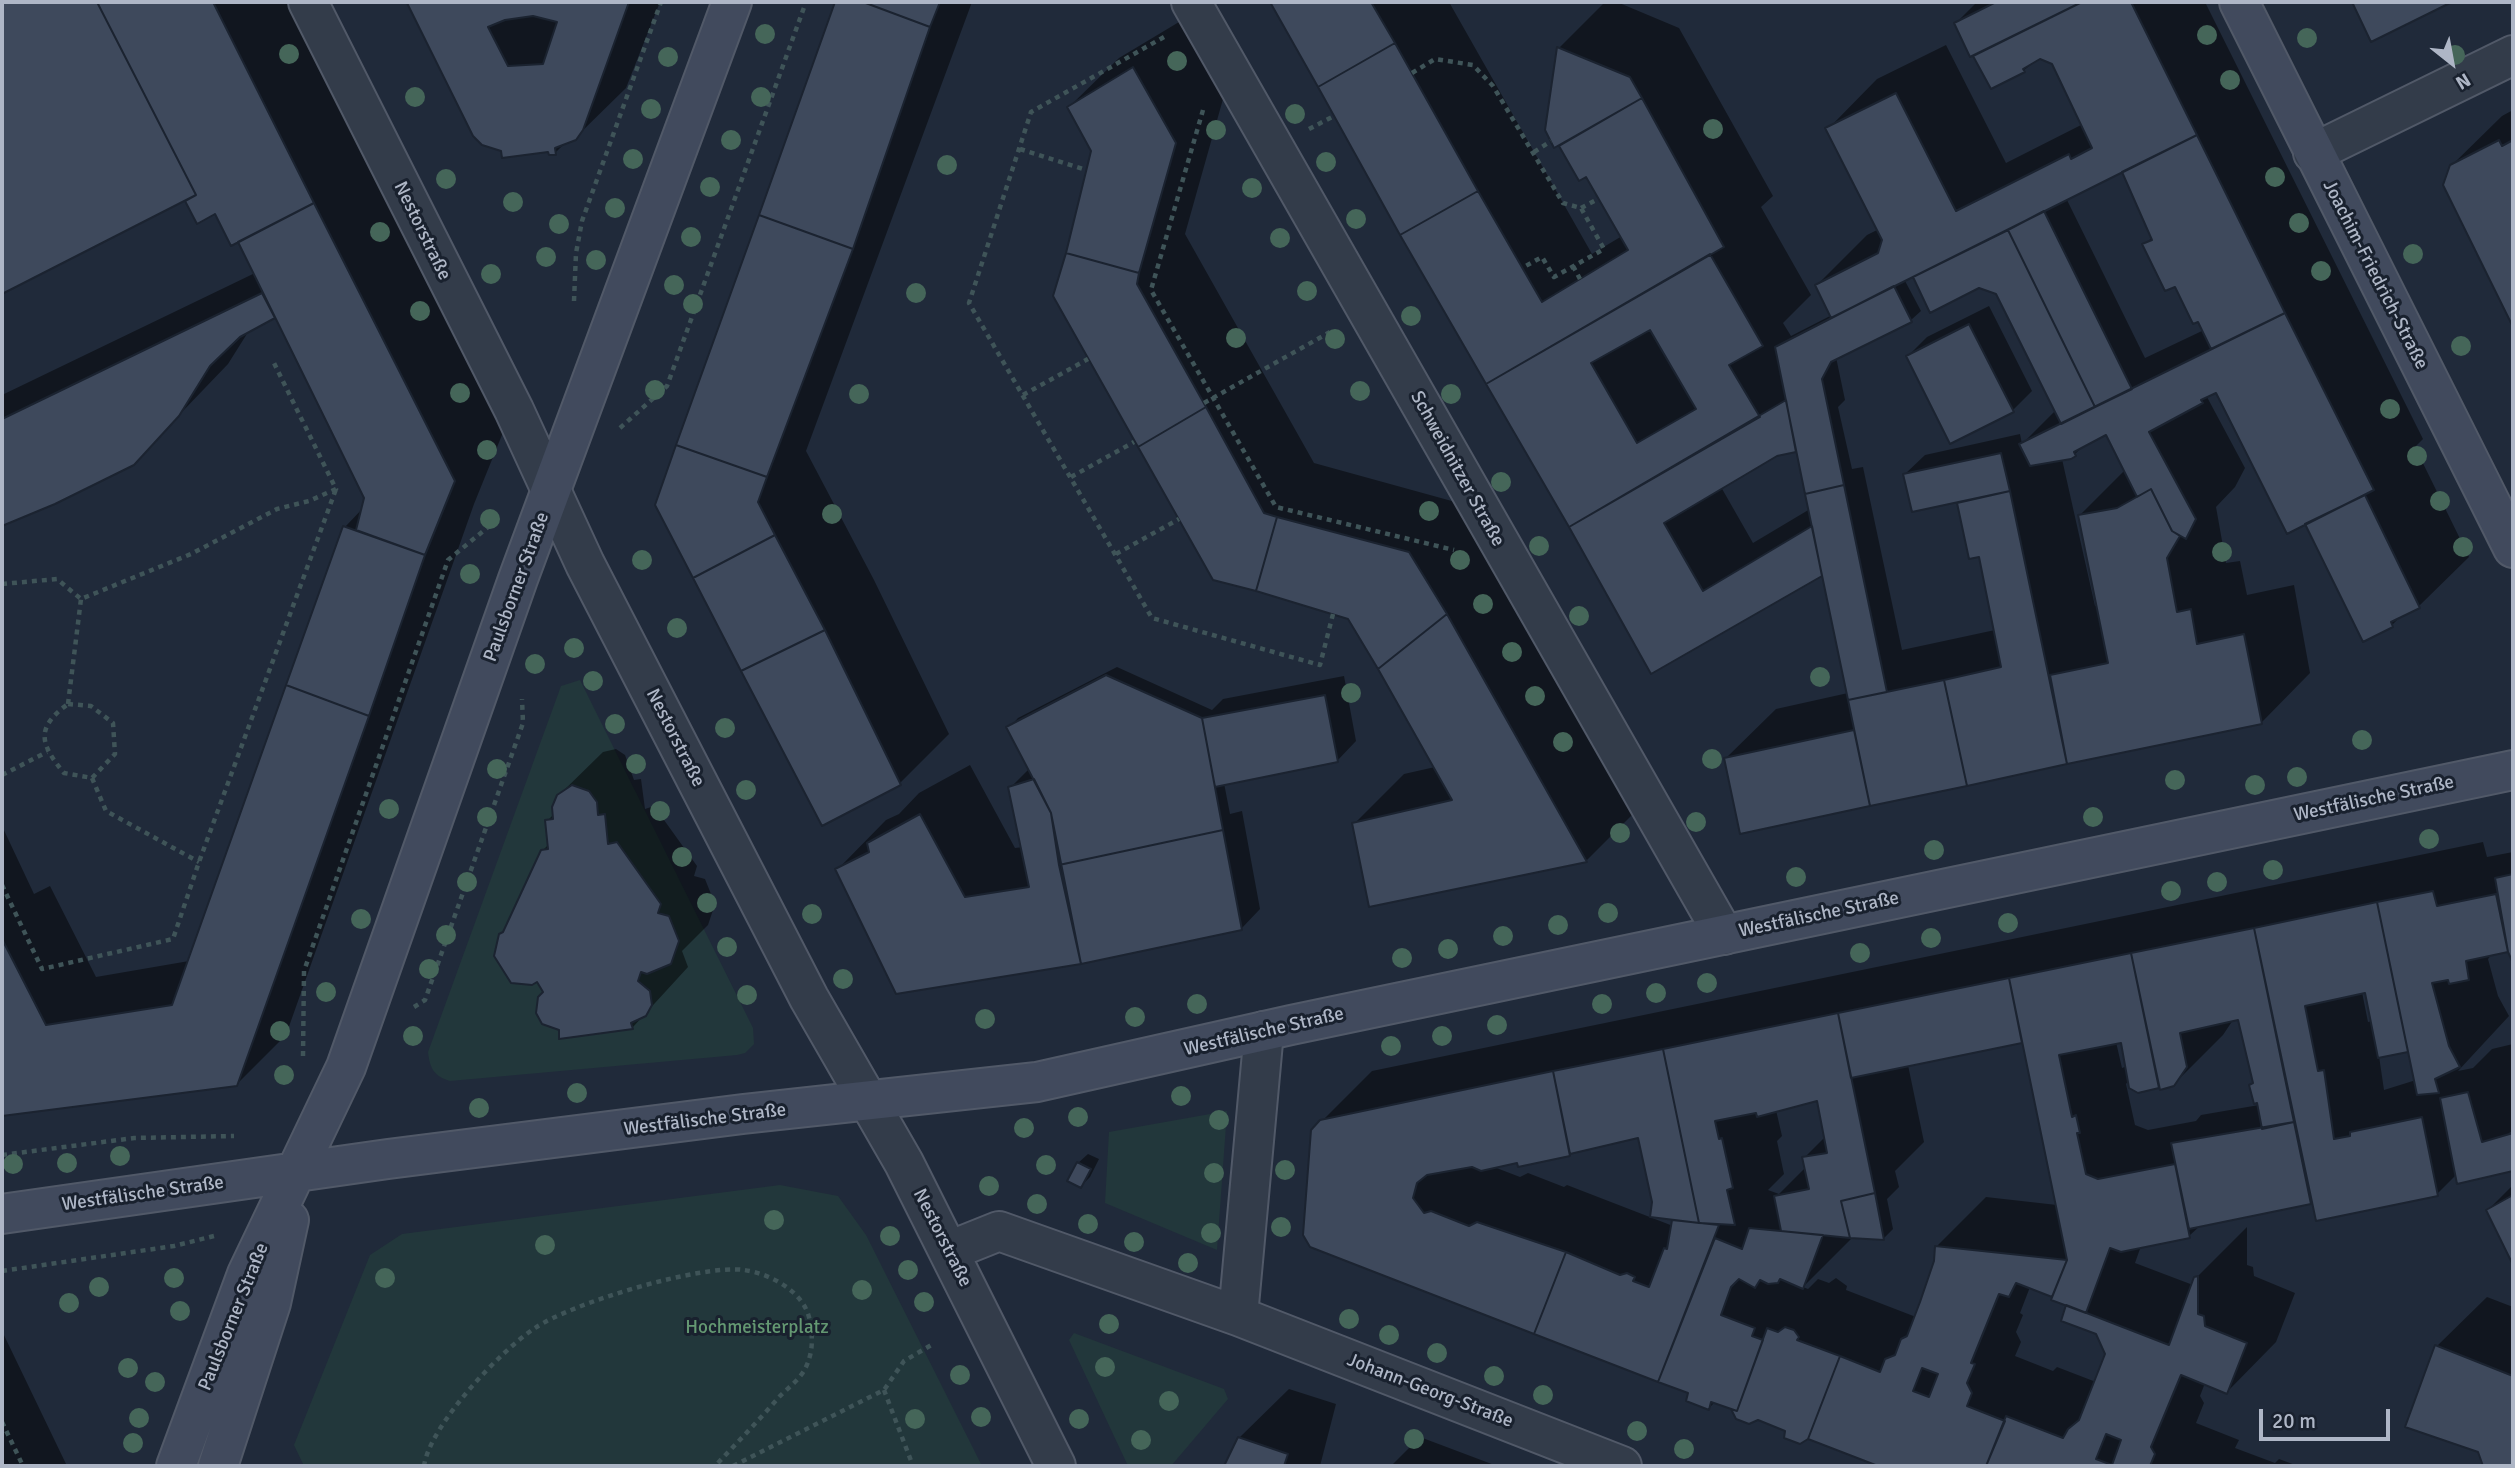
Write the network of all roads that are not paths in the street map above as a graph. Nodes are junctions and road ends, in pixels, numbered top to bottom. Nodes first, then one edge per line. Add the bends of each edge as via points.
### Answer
1 (308, 2) edge
2 (732, 2) edge
3 (2239, 2) edge
4 (1195, 9) edge
5 (2513, 55) edge
6 (2313, 153) junction
7 (551, 492) junction
8 (2513, 548) edge
9 (2513, 770) edge
10 (1724, 935) junction
11 (1265, 1031) junction
12 (869, 1102) junction
13 (298, 1171) junction
14 (2, 1214) edge
15 (948, 1251) junction
16 (1238, 1316) junction
17 (176, 1466) edge
18 (218, 1466) edge
19 (1056, 1466) edge
20 (1622, 1466) edge

1 - 7 street, Nestorstraße
2 - 7 street, Paulsborner Straße
3 - 6 street, Joachim-Friedrich-Straße
4 - 10 street, Schweidnitzer Straße
5 - 6 street
6 - 8 street, Joachim-Friedrich-Straße
7 - 12 street, Nestorstraße via 809,998
7 - 13 street, Paulsborner Straße via 346,1067
9 - 10 street, Westfälische Straße
10 - 11 street, Westfälische Straße
11 - 12 street, Westfälische Straße via 1037,1082
11 - 16 street
12 - 13 street, Westfälische Straße
12 - 15 street, Nestorstraße
13 - 14 street, Westfälische Straße
13 - 17 street, Paulsborner Straße via 247,1274
13 - 18 street, Paulsborner Straße via 271,1303
15 - 16 street, Johann-Georg-Straße via 999,1231
15 - 19 street, Nestorstraße
16 - 20 street, Johann-Georg-Straße

